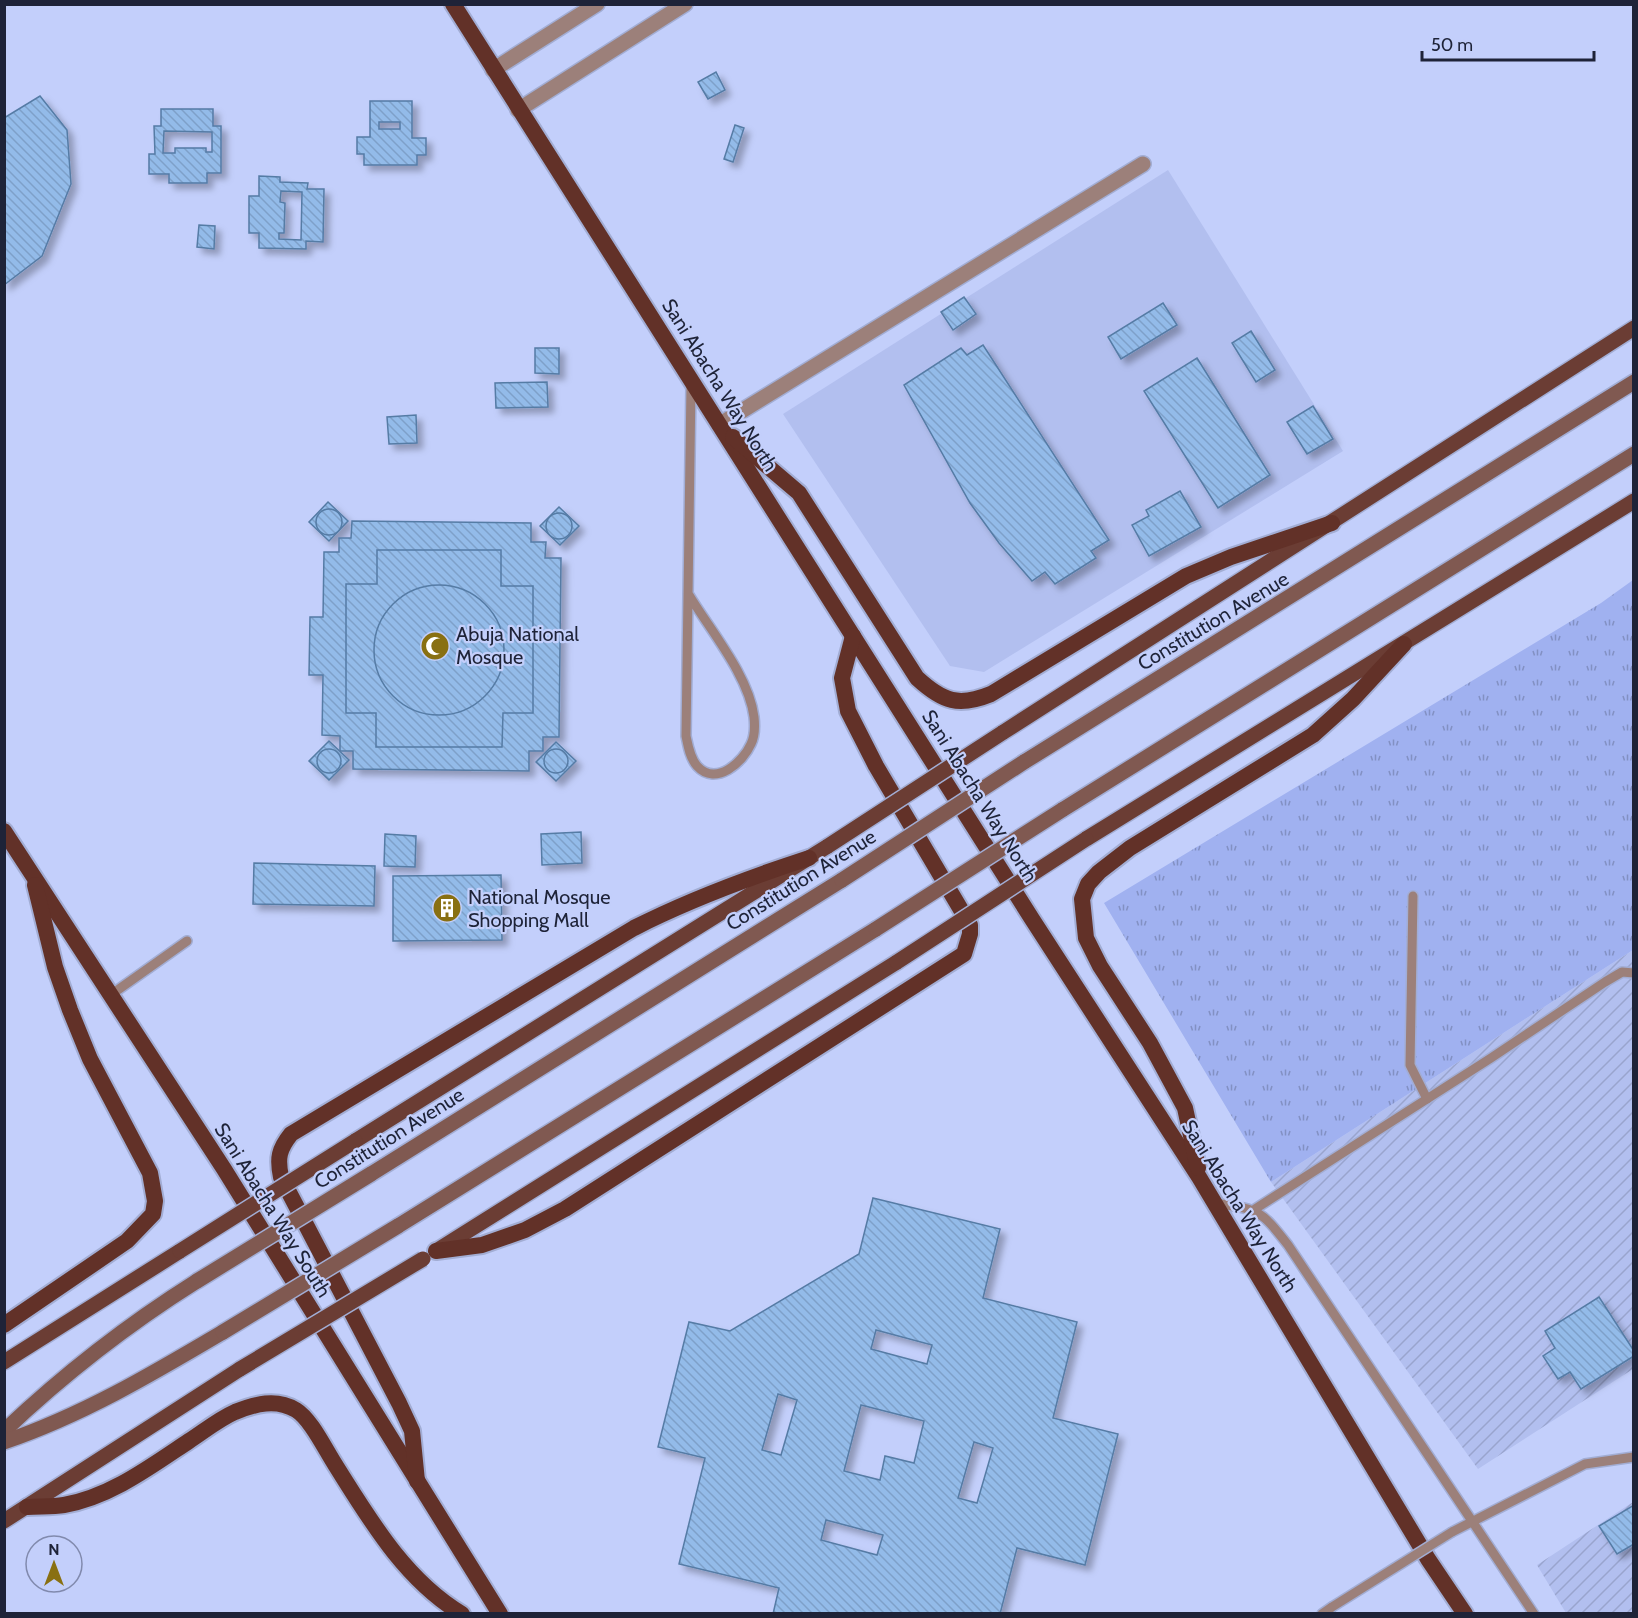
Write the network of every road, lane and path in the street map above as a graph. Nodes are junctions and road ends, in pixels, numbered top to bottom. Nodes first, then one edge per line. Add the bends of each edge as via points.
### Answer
1 (453, 4) edge
2 (597, 4) edge
3 (685, 4) edge
4 (493, 70) junction
5 (518, 110) junction
6 (1143, 164) dead end
7 (1634, 328) edge
8 (691, 380) junction
9 (1634, 382) edge
10 (719, 425) junction
11 (1634, 454) edge
12 (1634, 501) edge
13 (1332, 523) junction
14 (689, 595) junction
15 (853, 636) junction
16 (1404, 644) junction
17 (4, 831) edge
18 (809, 858) junction
19 (32, 872) junction
20 (1413, 896) dead end
21 (187, 942) dead end
22 (1634, 973) edge
23 (112, 994) junction
24 (1427, 1098) junction
25 (1199, 1177) junction
26 (1215, 1203) junction
27 (1255, 1209) junction
28 (430, 1255) junction
29 (4, 1324) edge
30 (4, 1362) edge
31 (4, 1431) edge
32 (4, 1442) edge
33 (1634, 1457) edge
34 (417, 1481) junction
35 (27, 1507) junction
36 (1472, 1520) junction
37 (5, 1521) edge
38 (462, 1614) edge
39 (500, 1614) edge
40 (1322, 1614) edge
41 (1465, 1614) edge
42 (1534, 1614) edge

1 - 4 highway, Sani Abacha Way North
2 - 4 street
3 - 5 street
4 - 5 highway, Sani Abacha Way North
5 - 8 highway, Sani Abacha Way North
6 - 10 street
7 - 13 main road, Constitution Avenue
8 - 10 highway, Sani Abacha Way North
8 - 14 lane
9 - 31 main road, Constitution Avenue, bridge via 197,1281 101,1346
10 - 13 highway via 799,493 917,678 933,693 952,701 973,701 991,694 1186,576
10 - 15 highway, Sani Abacha Way North
11 - 32 main road, bridge via 398,1226 133,1385 56,1424
12 - 16 main road
13 - 18 main road, Constitution Avenue, bridge
14 - 14 lane via 686,736 698,766 708,773 720,774 735,766 752,743 754,715 742,681
15 - 25 highway, Sani Abacha Way North
15 - 28 highway via 842,678 848,711 970,926 964,954 565,1209 525,1230 482,1245
16 - 25 highway via 1313,735 1130,848 1099,872 1082,899 1082,917 1091,951 1150,1043 1185,1108
16 - 28 main road, bridge via 1086,838 897,962
17 - 19 highway, Sani Abacha Way South
18 - 30 main road, Constitution Avenue, bridge
18 - 34 highway via 697,898 634,928 291,1134 281,1147 277,1161 280,1177 412,1431
19 - 23 highway, Sani Abacha Way South
19 - 29 highway via 55,967 70,1010 90,1059 150,1173 155,1202 153,1214 127,1241
20 - 24 lane via 1410,1065
21 - 23 lane
22 - 24 lane via 1622,972 1605,981
23 - 34 highway, Sani Abacha Way South
24 - 27 lane
25 - 26 highway, Sani Abacha Way North
26 - 27 lane
26 - 41 highway, Sani Abacha Way North via 1428,1559
27 - 36 lane via 1288,1245
28 - 35 main road, bridge via 240,1369
33 - 36 lane via 1585,1464
34 - 39 highway, Sani Abacha Way South
35 - 37 main road
35 - 38 highway via 62,1506 96,1497 136,1476 230,1414 253,1405 276,1403 297,1411 378,1532 409,1569
36 - 40 lane, bridge
36 - 42 lane

